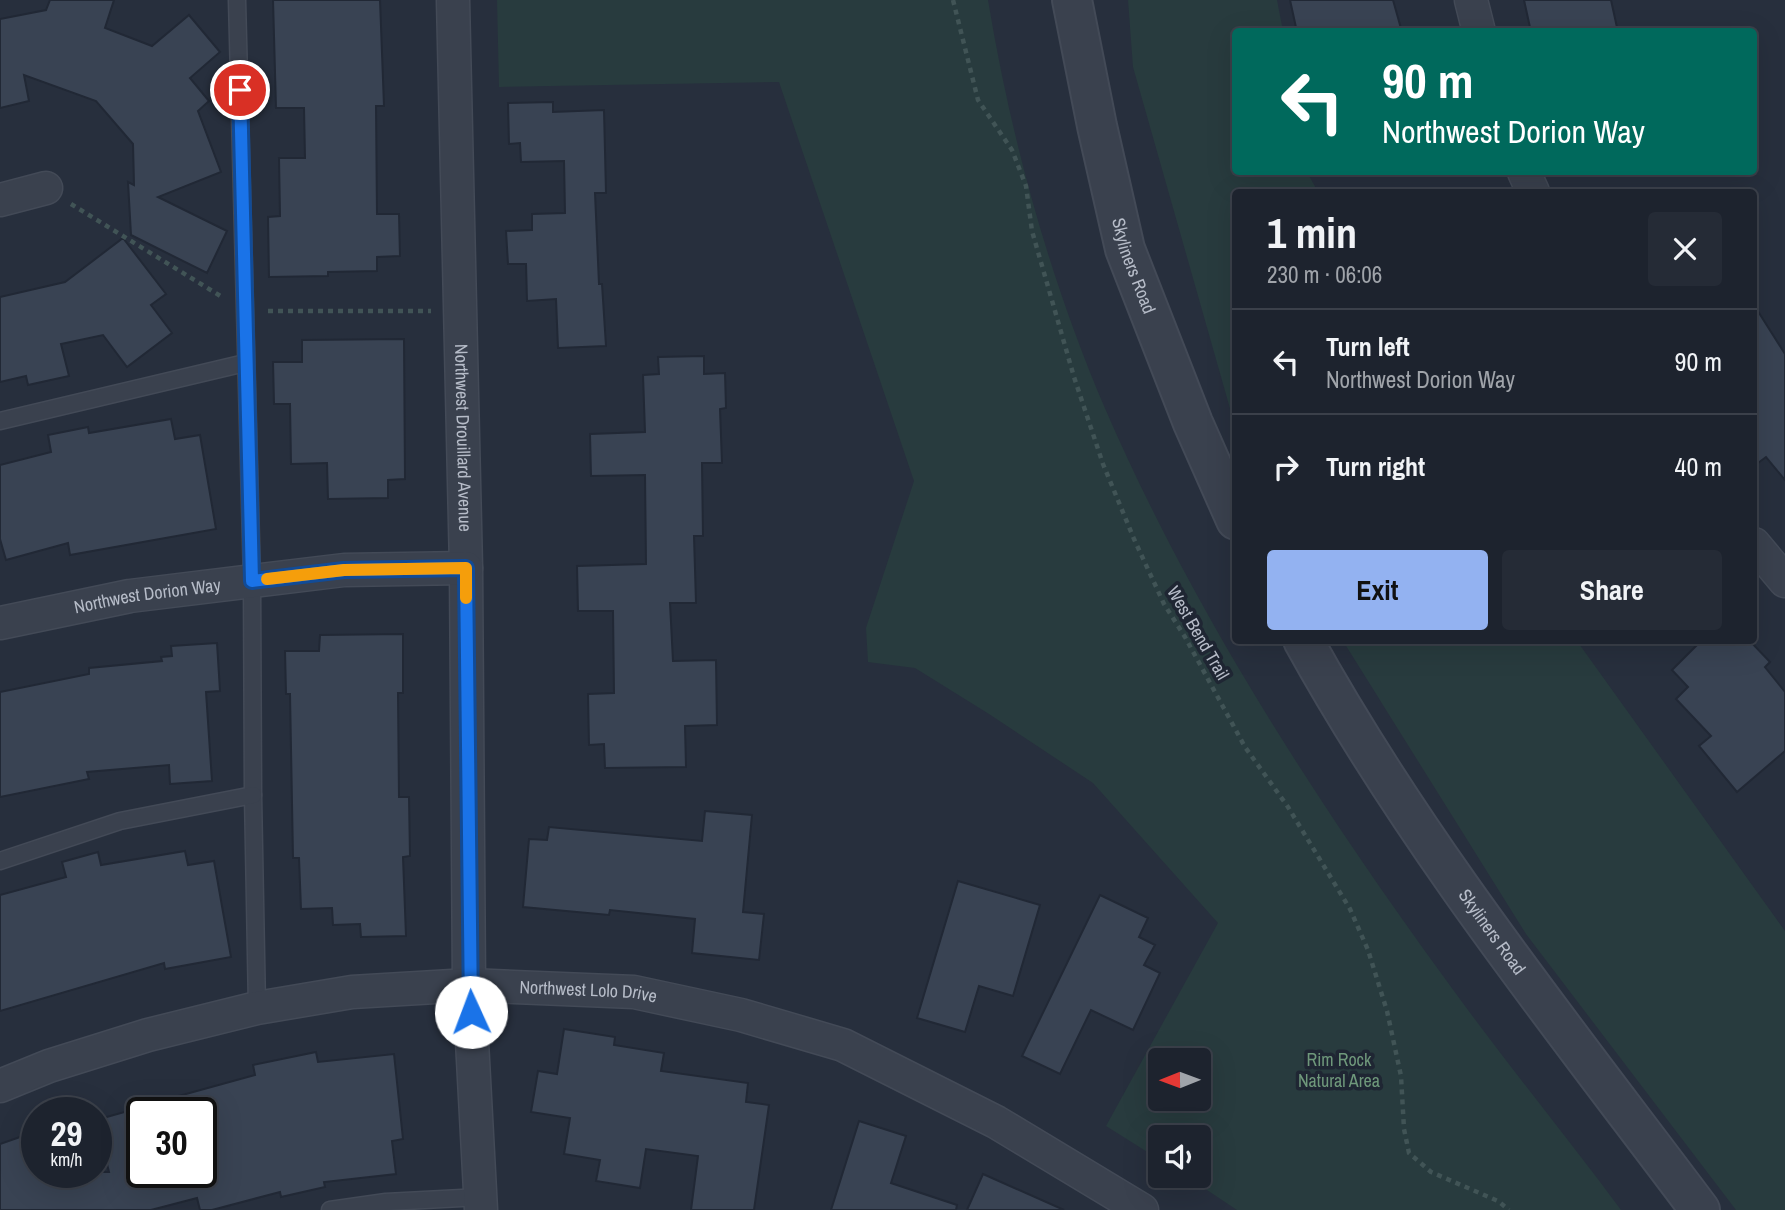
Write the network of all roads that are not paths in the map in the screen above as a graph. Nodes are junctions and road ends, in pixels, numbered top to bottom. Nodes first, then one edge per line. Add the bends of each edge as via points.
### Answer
1 (237, 0) edge
2 (453, 0) edge
3 (1072, 0) edge
4 (1471, 0) edge
5 (1478, 28) edge
6 (46, 188) dead end
7 (0, 200) edge
8 (245, 363) junction
9 (0, 421) edge
10 (1232, 511) edge
11 (1757, 548) edge
12 (466, 568) junction
13 (252, 581) junction
14 (1785, 581) edge
15 (0, 624) edge
16 (1305, 644) edge
17 (253, 795) junction
18 (0, 861) edge
19 (469, 985) junction
20 (257, 1009) junction
21 (0, 1086) edge
22 (481, 1203) edge
23 (330, 1210) edge
24 (1142, 1210) edge
25 (1700, 1210) edge

1 - 8 lane
2 - 12 street, Northwest Drouillard Avenue
3 - 10 street, Skyliners Road via 1125,249
4 - 5 street
6 - 7 street
8 - 9 lane
8 - 13 lane
11 - 14 street
12 - 13 street, Northwest Dorion Way via 344,570
12 - 19 street, Northwest Drouillard Avenue
13 - 15 street, Northwest Dorion Way via 130,596
13 - 17 lane
16 - 25 street, Skyliners Road via 1374,758 1464,891
17 - 18 lane via 120,821
17 - 20 lane
19 - 20 street, Northwest Lolo Drive via 352,992
19 - 22 street, Northwest Drouillard Avenue
19 - 24 street, Northwest Lolo Drive via 635,992 741,1015 842,1045 996,1122
20 - 21 street, Northwest Lolo Drive via 148,1035
22 - 23 lane via 386,1202

